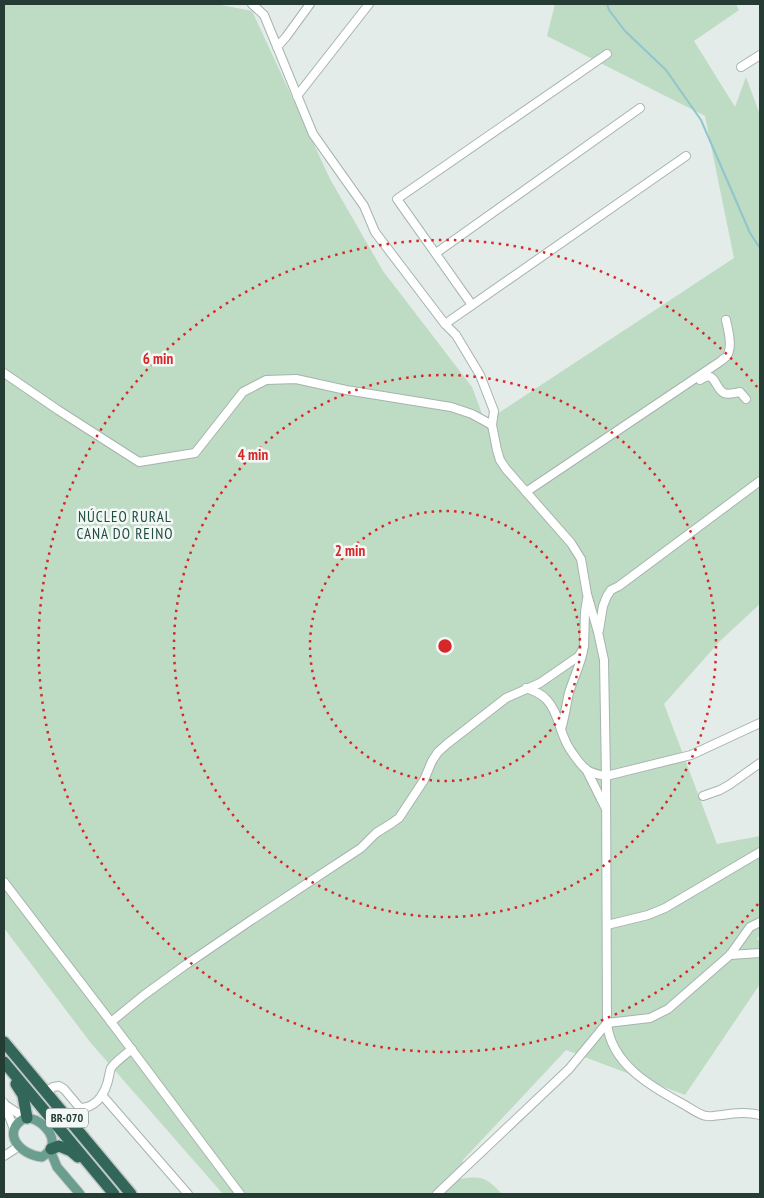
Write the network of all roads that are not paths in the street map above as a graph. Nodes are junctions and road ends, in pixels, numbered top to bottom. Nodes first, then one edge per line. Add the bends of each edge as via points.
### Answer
1 (252, 4) edge
2 (310, 4) edge
3 (369, 4) edge
4 (277, 46) junction
5 (607, 54) dead end
6 (760, 55) edge
7 (741, 66) dead end
8 (297, 96) junction
9 (640, 108) dead end
10 (686, 156) dead end
11 (436, 253) junction
12 (472, 305) junction
13 (726, 320) dead end
14 (445, 324) junction
15 (4, 372) edge
16 (746, 399) dead end
17 (492, 425) junction
18 (760, 481) edge
19 (538, 484) junction
20 (526, 492) junction
21 (588, 594) junction
22 (598, 632) junction
23 (584, 647) junction
24 (526, 688) junction
25 (760, 723) edge
26 (561, 729) junction
27 (760, 763) edge
28 (586, 769) junction
29 (606, 776) junction
30 (703, 796) dead end
31 (606, 809) junction
32 (760, 852) edge
33 (5, 886) edge
34 (760, 922) edge
35 (607, 925) junction
36 (760, 953) edge
37 (730, 955) junction
38 (112, 1022) junction
39 (607, 1023) junction
40 (4, 1042) edge
41 (132, 1049) junction
42 (4, 1062) edge
43 (4, 1069) edge
44 (21, 1091) junction
45 (46, 1092) junction
46 (102, 1095) junction
47 (4, 1104) edge
48 (14, 1110) junction
49 (760, 1115) edge
50 (26, 1118) junction
51 (14, 1128) junction
52 (18, 1147) junction
53 (47, 1152) junction
54 (4, 1156) edge
55 (99, 1178) junction
56 (80, 1194) edge
57 (114, 1194) edge
58 (131, 1194) edge
59 (188, 1194) edge
60 (240, 1194) edge
61 (437, 1194) edge

1 - 4 street via 264,16
2 - 4 street
3 - 8 street
4 - 8 street
5 - 11 street via 397,199
6 - 7 street
8 - 14 street via 313,134 364,206 375,232
9 - 11 street
10 - 12 street
11 - 12 street
12 - 14 street
13 - 19 street via 730,346 721,361
14 - 17 street via 480,375 494,411
15 - 17 street via 139,462 195,453 242,392 266,380 296,379 450,408 472,414
16 - 19 street via 740,392 724,393 713,379 705,377 549,483
17 - 20 street via 500,460
18 - 22 street via 610,590
19 - 20 street
20 - 21 street via 581,559
21 - 22 street
21 - 23 street
22 - 29 street via 604,660
23 - 24 street via 579,656 563,668
23 - 26 street via 581,664 568,694
24 - 26 street via 546,699
24 - 38 street via 506,698 438,752 399,818 361,848 159,983
25 - 29 street via 691,755
26 - 28 street via 566,744
27 - 30 street via 729,785
28 - 29 street
28 - 31 street
29 - 31 street
31 - 35 street
32 - 35 street via 665,908
33 - 38 street
34 - 37 street via 750,927
35 - 39 street
36 - 37 street
37 - 39 street via 668,1009 650,1018
38 - 41 street
39 - 49 street via 615,1051 644,1081 706,1116
39 - 61 street via 570,1069
40 - 45 highway, BR-070
41 - 46 street via 111,1068
41 - 60 street
42 - 55 highway, BR-070
43 - 44 highway
44 - 48 street
44 - 50 highway
45 - 46 street via 59,1086 80,1108 93,1105
45 - 58 highway, BR-070
46 - 59 street
47 - 48 street
47 - 51 street
48 - 50 street
50 - 51 main road
50 - 53 main road via 38,1121 47,1129 52,1143
51 - 52 main road via 13,1137
52 - 53 main road via 31,1155
52 - 54 street
53 - 55 highway via 59,1146 71,1150
53 - 56 main road
55 - 57 highway, BR-070

